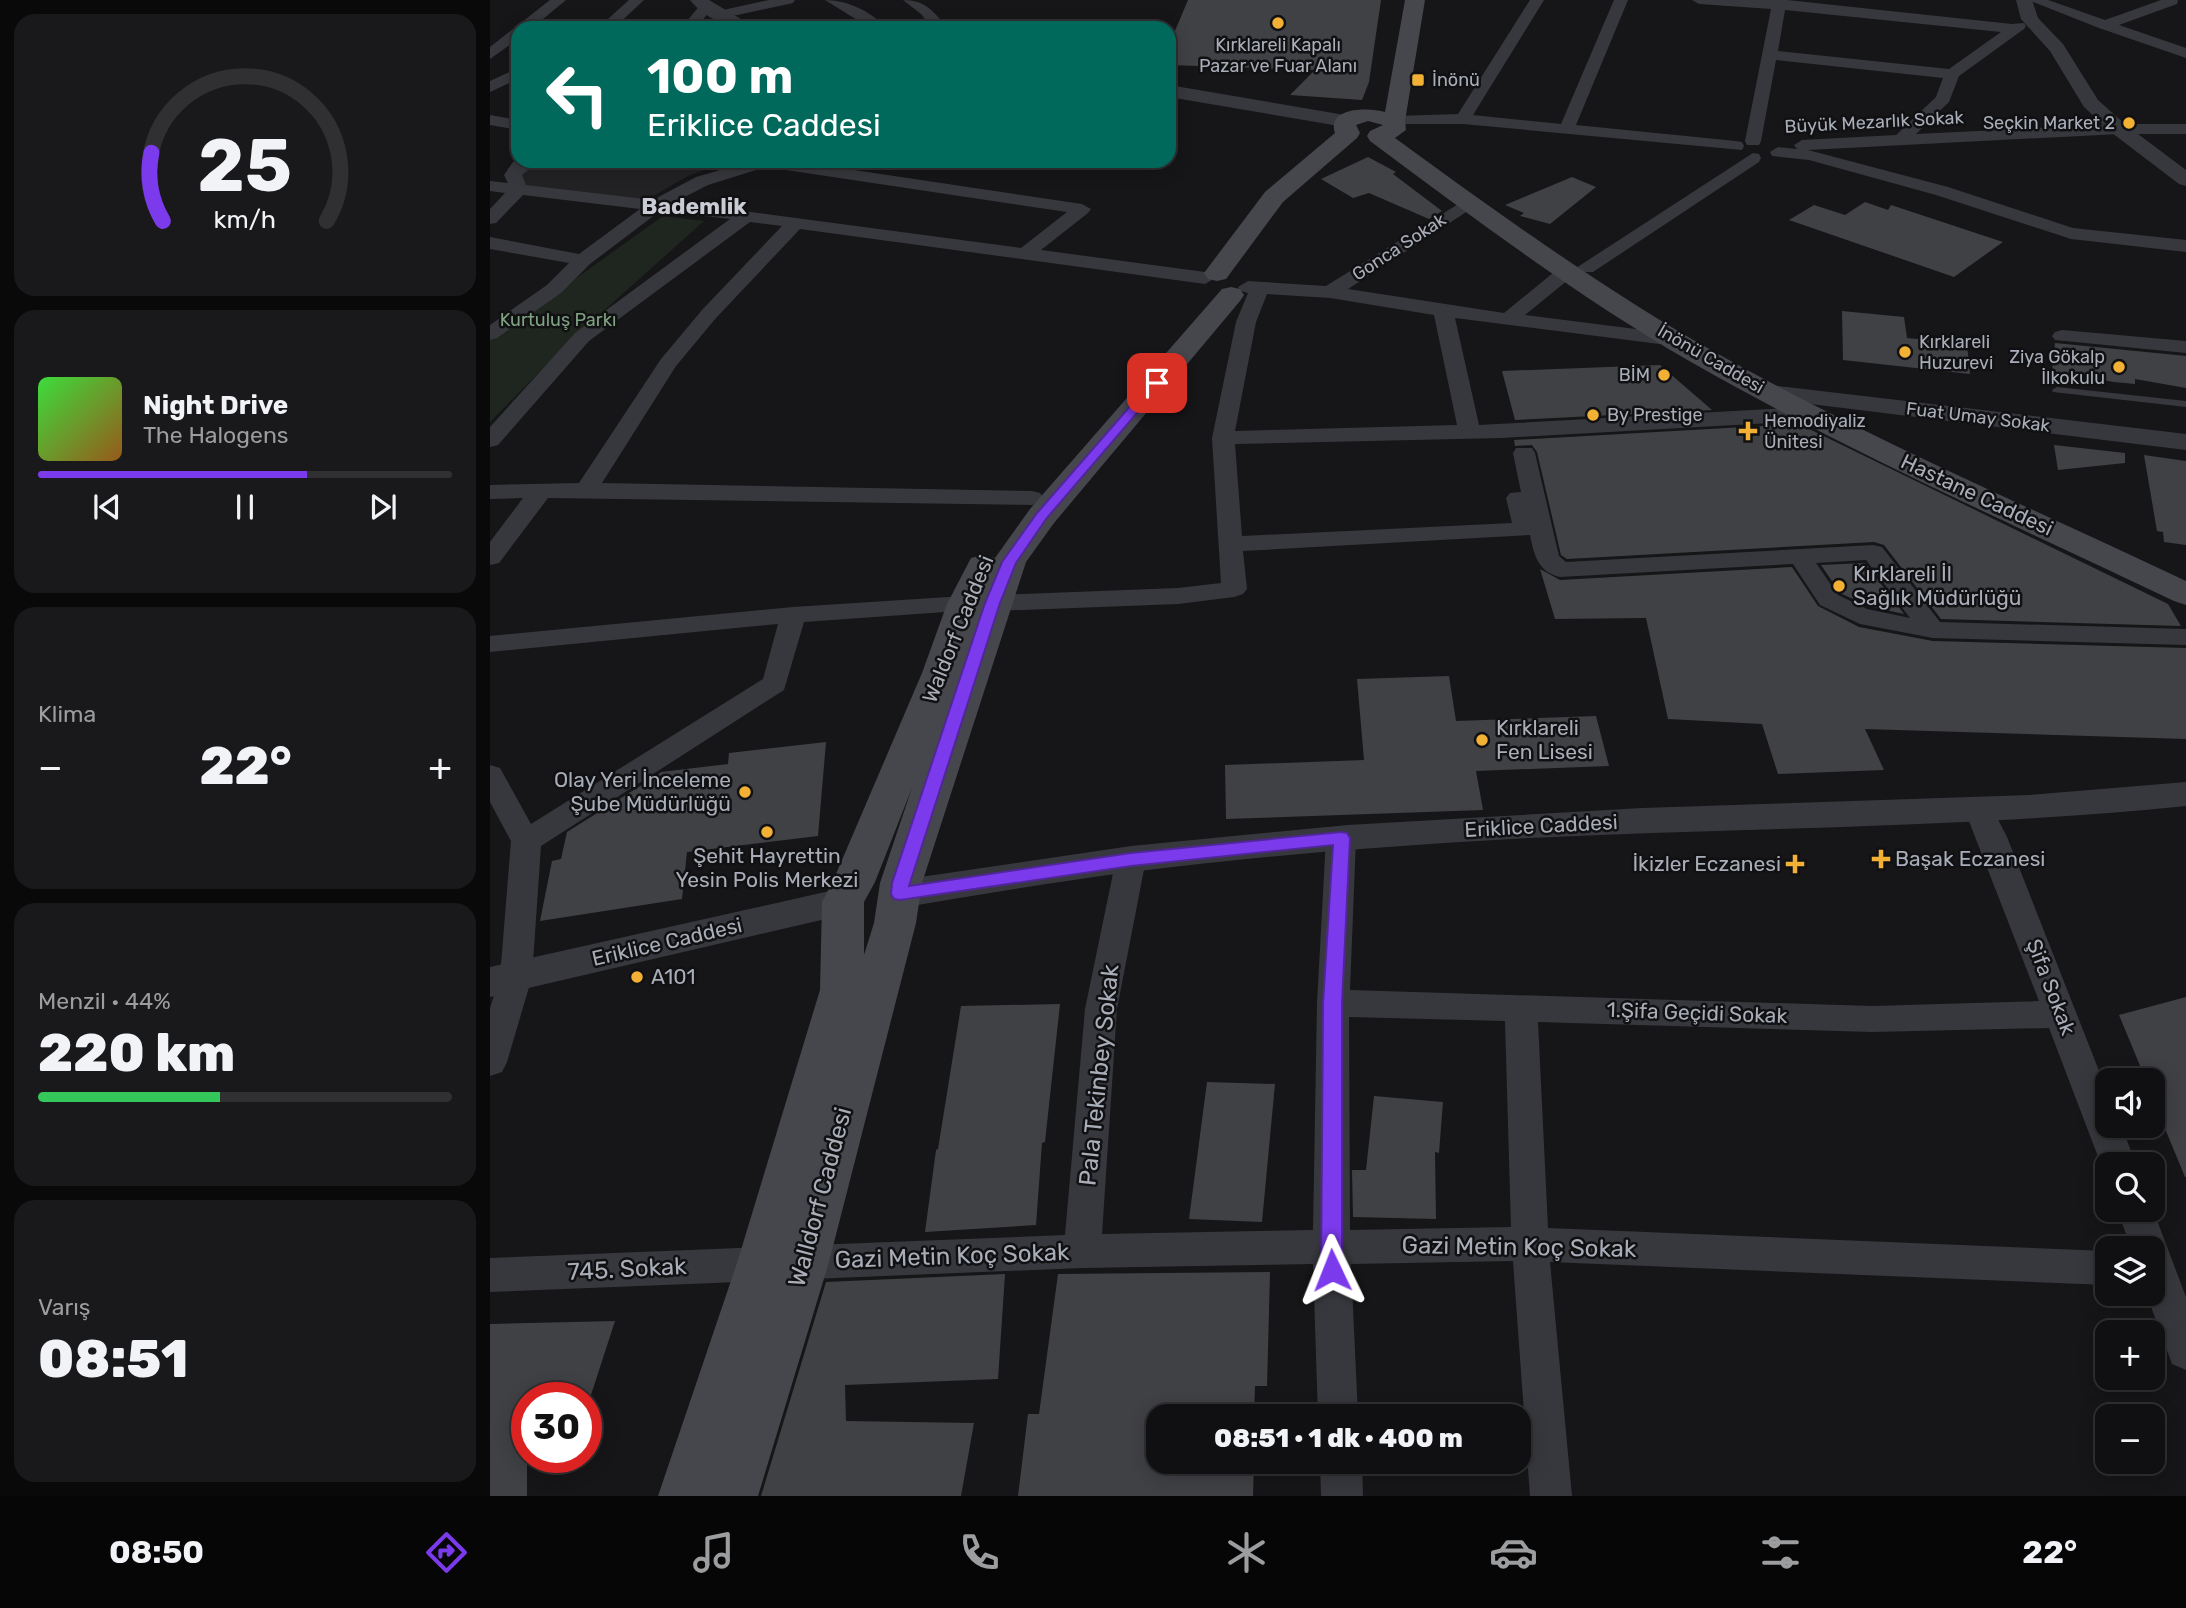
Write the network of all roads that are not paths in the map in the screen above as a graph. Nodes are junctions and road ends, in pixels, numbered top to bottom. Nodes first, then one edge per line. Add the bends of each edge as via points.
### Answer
1 (559, 0) edge
2 (637, 0) edge
3 (788, 0) edge
4 (832, 0) edge
5 (910, 0) edge
6 (1399, 0) edge
7 (1415, 0) edge
8 (1536, 0) edge
9 (1621, 0) edge
10 (1699, 0) edge
11 (2024, 0) edge
12 (2035, 0) edge
13 (2172, 1) edge
14 (1779, 3) edge
15 (708, 7) edge
16 (2030, 19) junction
17 (532, 21) edge
18 (613, 21) edge
19 (695, 21) edge
20 (734, 21) edge
21 (870, 21) edge
22 (934, 21) edge
23 (2104, 25) junction
24 (2013, 29) junction
25 (511, 38) edge
26 (2186, 53) edge
27 (490, 54) edge
28 (1769, 55) junction
29 (511, 73) edge
30 (1952, 74) junction
31 (490, 75) edge
32 (511, 76) edge
33 (490, 87) edge
34 (1176, 92) edge
35 (1463, 119) junction
36 (490, 120) edge
37 (511, 124) edge
38 (1384, 125) junction
39 (1346, 128) junction
40 (1567, 128) junction
41 (2119, 129) junction
42 (2186, 129) edge
43 (1902, 139) junction
44 (1776, 149) junction
45 (1753, 150) junction
46 (518, 168) edge
47 (747, 168) edge
48 (808, 168) edge
49 (2186, 180) edge
50 (490, 186) edge
51 (519, 189) junction
52 (1468, 203) junction
53 (657, 205) junction
54 (1292, 213) dead end
55 (746, 216) junction
56 (490, 219) edge
57 (795, 223) junction
58 (490, 243) edge
59 (2186, 246) edge
60 (1023, 255) junction
61 (583, 260) junction
62 (1576, 270) junction
63 (1233, 282) junction
64 (1329, 292) junction
65 (1443, 311) junction
66 (1508, 319) junction
67 (490, 334) edge
68 (2062, 336) dead end
69 (1675, 340) junction
70 (2186, 346) edge
71 (2057, 390) dead end
72 (1770, 393) junction
73 (2186, 404) edge
74 (1806, 414) junction
75 (1469, 431) junction
76 (1502, 431) junction
77 (1223, 438) junction
78 (490, 440) edge
79 (2186, 442) edge
80 (1524, 453) dead end
81 (586, 490) junction
82 (490, 492) edge
83 (540, 492) junction
84 (1032, 498) junction
85 (1231, 544) junction
86 (490, 558) edge
87 (1801, 558) junction
88 (2186, 594) edge
89 (978, 604) junction
90 (793, 615) junction
91 (1933, 630) junction
92 (2186, 637) edge
93 (490, 644) edge
94 (490, 775) edge
95 (2186, 794) edge
96 (1980, 811) junction
97 (1341, 838) junction
98 (526, 841) junction
99 (1131, 859) junction
100 (875, 890) junction
101 (503, 980) edge
102 (1333, 1003) junction
103 (1521, 1008) junction
104 (2061, 1014) junction
105 (490, 1062) edge
106 (2113, 1152) edge
107 (1530, 1244) junction
108 (1331, 1246) junction
109 (1082, 1251) junction
110 (783, 1262) junction
111 (2095, 1268) edge
112 (490, 1275) edge
113 (2165, 1294) edge
114 (2186, 1351) edge
115 (1338, 1404) edge
116 (1341, 1474) edge
117 (687, 1496) edge
118 (729, 1496) edge
119 (1342, 1496) edge
120 (1551, 1496) edge

1 - 17 street
2 - 18 street
3 - 15 street
4 - 21 street
5 - 22 street
6 - 38 main road via 1380,103
7 - 38 main road
8 - 35 street
9 - 40 street
10 - 14 street
11 - 16 street
12 - 23 street
13 - 23 street
14 - 24 street
14 - 28 street
15 - 19 street
15 - 20 street
16 - 24 street
16 - 41 street via 2056,48 2091,103
23 - 26 street
24 - 30 street
25 - 27 street
28 - 30 street
28 - 45 street
29 - 31 street
30 - 43 street via 1943,99
32 - 33 street
34 - 39 street
35 - 38 street
35 - 40 street
36 - 37 street
38 - 39 main road
38 - 52 main road, İnönü Caddesi via 1394,145
38 - 54 main road
38 - 62 main road, İnönü Caddesi
39 - 63 main road, Waldorf Caddesi via 1274,197
40 - 45 street
41 - 42 street, Büyük Mezarlık Sokak
41 - 43 street, Büyük Mezarlık Sokak
41 - 49 street
43 - 44 street, Büyük Mezarlık Sokak
44 - 45 street via 1772,157
44 - 59 street via 1916,184 2071,233
45 - 62 street
46 - 51 street via 513,175
47 - 53 street via 702,181
48 - 60 street via 1082,209
50 - 51 street
51 - 53 street
51 - 56 street
52 - 62 main road, İnönü Caddesi
52 - 64 street, Gonca Sokak
53 - 55 street
53 - 61 street
55 - 57 street
55 - 78 street via 582,337
57 - 60 street
57 - 81 street via 668,363
58 - 61 street
60 - 63 street
61 - 67 street via 554,289
62 - 66 street
62 - 69 main road, İnönü Caddesi
62 - 72 main road, İnönü Caddesi via 1713,347
63 - 64 street
63 - 77 street via 1246,322
63 - 84 main road, Waldorf Caddesi
63 - 89 main road, Waldorf Caddesi via 1042,516
64 - 65 street
65 - 66 street
65 - 75 street
66 - 69 street
68 - 70 street
69 - 72 main road, İnönü Caddesi
71 - 73 lane
72 - 74 main road, Hastane Caddesi
72 - 79 street, Fuat Umay Sokak
74 - 76 street
74 - 88 main road, Hastane Caddesi
75 - 76 street
75 - 77 street
76 - 85 street via 1526,529
77 - 85 street
80 - 87 street via 1547,559 1560,570
81 - 83 street
81 - 84 street
82 - 83 street
83 - 86 street
84 - 89 main road, Waldorf Caddesi via 991,547
85 - 89 street via 1234,589 1178,596
87 - 91 street via 1829,600 1860,616
87 - 91 street via 1872,552
89 - 90 street
89 - 100 main road, Waldorf Caddesi
89 - 100 main road, Waldorf Caddesi via 940,673
90 - 93 street
90 - 98 street via 775,684
91 - 92 street
94 - 98 street
95 - 96 street, Eriklice Caddesi
96 - 97 street, Eriklice Caddesi via 1567,824
96 - 104 street, Şifa Sokak
97 - 99 street, Eriklice Caddesi
97 - 102 street
98 - 101 street
99 - 100 street, Eriklice Caddesi
99 - 109 street, Pala Tekinbey Sokak via 1101,1009
100 - 101 street, Eriklice Caddesi
100 - 110 main road, Walldorf Caddesi via 842,990
101 - 105 street
102 - 103 street, 1.Şifa Geçidi Sokak
102 - 108 street
103 - 104 street, 1.Şifa Geçidi Sokak via 1872,1019
103 - 107 street
104 - 106 street, Şifa Sokak
107 - 108 street, Gazi Metin Koç Sokak
107 - 111 street, Gazi Metin Koç Sokak
107 - 120 street
108 - 109 street, Gazi Metin Koç Sokak
108 - 115 street
109 - 110 street, Gazi Metin Koç Sokak
110 - 112 street, 745. Sokak
110 - 117 main road, Walldorf Caddesi
110 - 118 main road, Walldorf Caddesi
113 - 114 street
116 - 119 street

